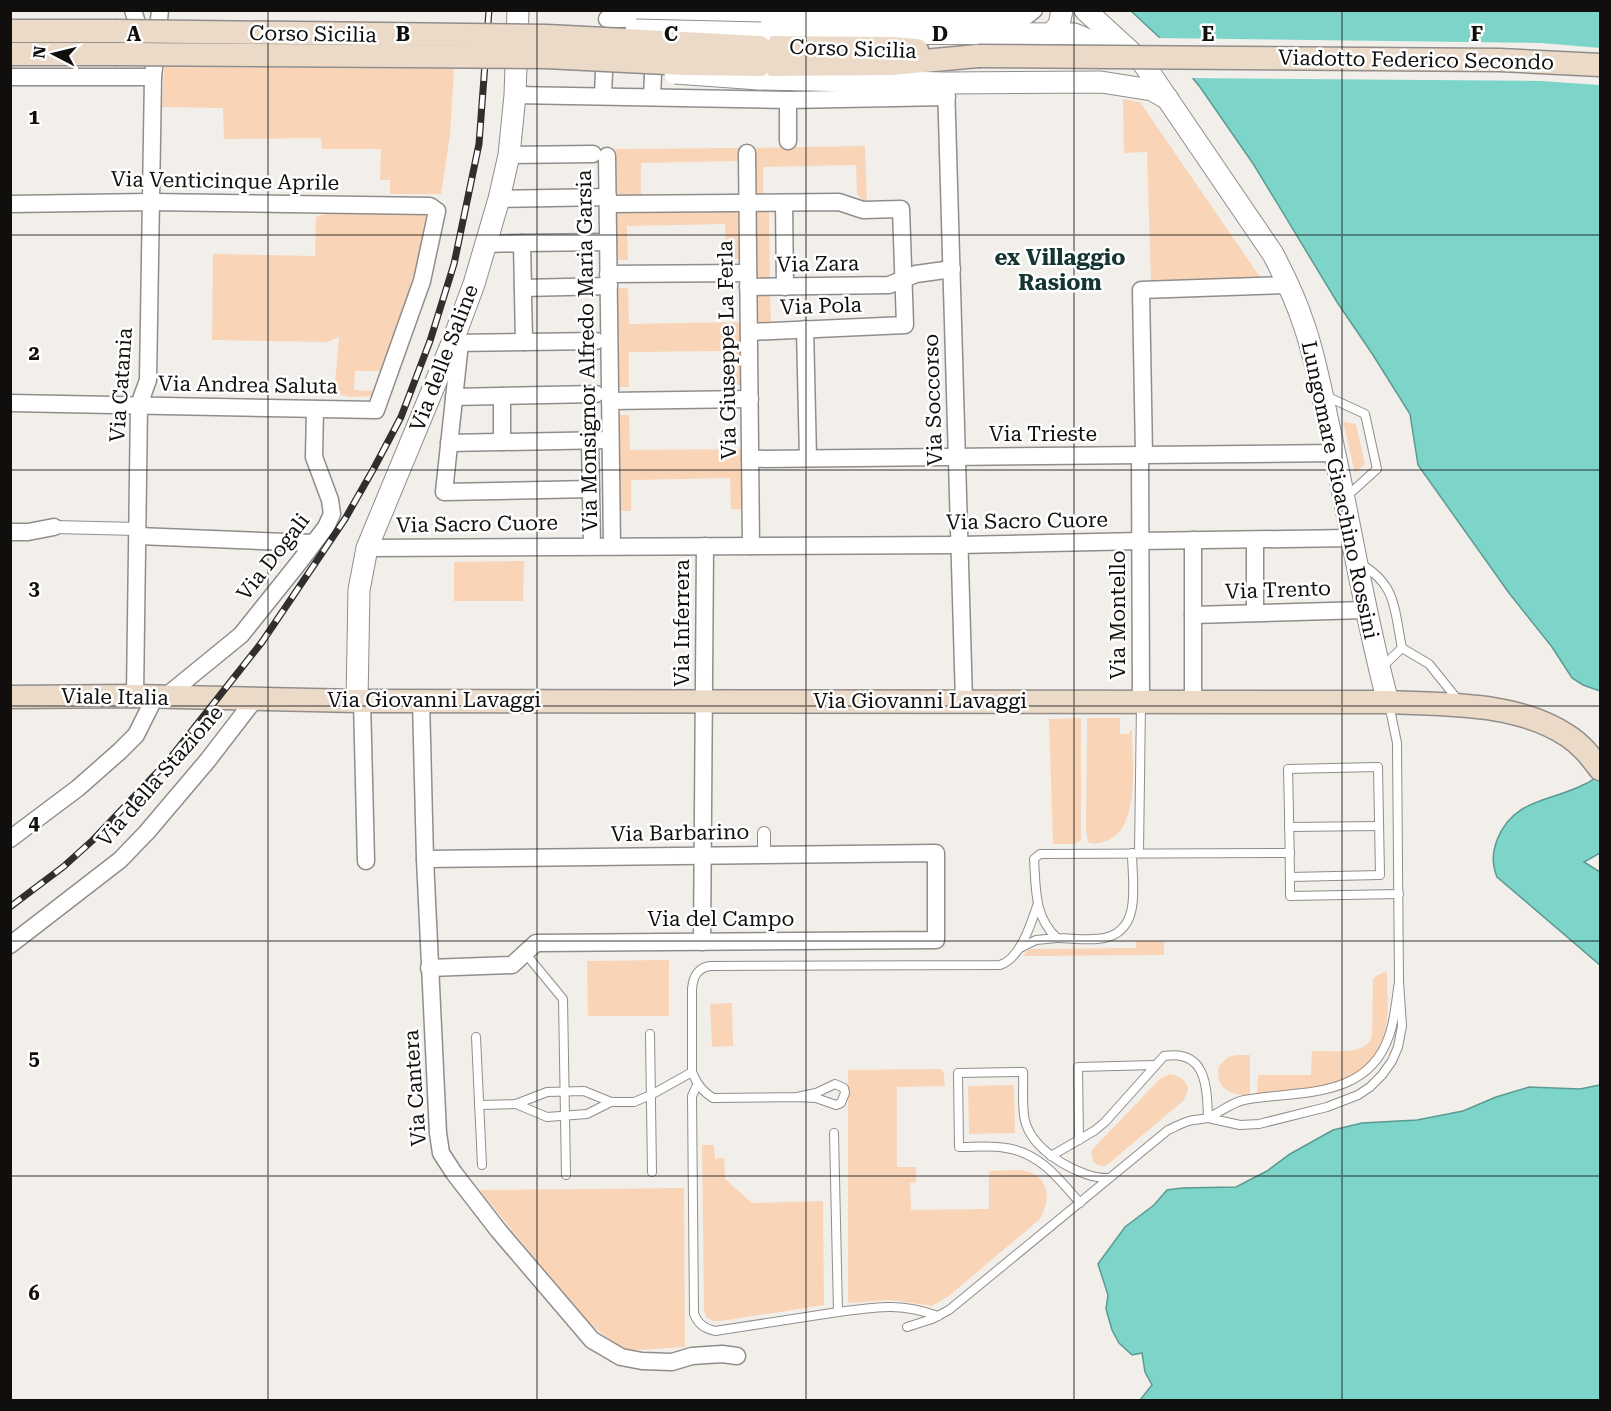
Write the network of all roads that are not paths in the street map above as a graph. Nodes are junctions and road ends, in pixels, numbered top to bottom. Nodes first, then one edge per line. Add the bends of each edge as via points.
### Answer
1 (133, 10) edge
2 (160, 10) edge
3 (518, 10) edge
4 (1034, 10) edge
5 (1062, 10) edge
6 (1085, 10) edge
7 (787, 14) edge
8 (945, 14) edge
9 (608, 15) edge
10 (733, 18) junction
11 (654, 19) junction
12 (697, 19) junction
13 (10, 31) edge
14 (1052, 33) junction
15 (1099, 34) junction
16 (547, 46) junction
17 (10, 54) edge
18 (760, 56) junction
19 (978, 56) joint
20 (1600, 65) edge
21 (10, 77) edge
22 (153, 77) junction
23 (1066, 82) junction
24 (946, 90) junction
25 (515, 95) junction
26 (603, 95) junction
27 (652, 97) junction
28 (694, 98) junction
29 (731, 99) junction
30 (1168, 99) junction
31 (788, 100) junction
32 (788, 141) dead end
33 (747, 153) dead end
34 (509, 155) junction
35 (500, 199) junction
36 (608, 201) junction
37 (151, 202) junction
38 (747, 203) junction
39 (784, 203) junction
40 (10, 204) edge
41 (608, 242) junction
42 (522, 243) junction
43 (485, 244) junction
44 (952, 269) junction
45 (609, 280) junction
46 (748, 280) junction
47 (897, 282) junction
48 (1288, 285) junction
49 (785, 287) junction
50 (531, 288) junction
51 (805, 329) junction
52 (749, 332) junction
53 (596, 341) dead end
54 (524, 342) junction
55 (456, 343) junction
56 (1322, 394) junction
57 (502, 396) junction
58 (454, 397) junction
59 (603, 398) junction
60 (750, 399) junction
61 (10, 403) edge
62 (140, 405) junction
63 (315, 409) junction
64 (376, 410) joint
65 (590, 440) junction
66 (610, 440) junction
67 (502, 442) junction
68 (449, 443) junction
69 (1336, 453) junction
70 (1142, 455) junction
71 (957, 457) junction
72 (808, 458) junction
73 (750, 459) junction
74 (591, 489) junction
75 (1344, 498) junction
76 (54, 527) joint
77 (10, 532) edge
78 (138, 533) junction
79 (1351, 538) junction
80 (1193, 540) junction
81 (1255, 540) junction
82 (1140, 541) junction
83 (313, 543) junction
84 (959, 545) junction
85 (592, 546) junction
86 (612, 546) junction
87 (705, 546) junction
88 (751, 546) junction
89 (367, 548) junction
90 (1356, 562) junction
91 (1365, 610) junction
92 (1256, 613) junction
93 (1193, 615) junction
94 (1402, 648) junction
95 (1379, 670) junction
96 (10, 697) edge
97 (152, 697) junction
98 (219, 699) joint
99 (255, 699) junction
100 (421, 700) junction
101 (704, 700) junction
102 (360, 701) junction
103 (964, 701) junction
104 (1141, 702) junction
105 (1193, 702) junction
106 (1388, 702) junction
107 (1462, 706) junction
108 (1600, 769) edge
109 (1379, 826) junction
110 (1289, 827) junction
111 (764, 833) dead end
112 (10, 839) edge
113 (936, 853) joint
114 (1135, 853) junction
115 (1290, 853) junction
116 (764, 854) junction
117 (703, 855) junction
118 (425, 859) junction
119 (366, 861) dead end
120 (1290, 877) junction
121 (1399, 894) junction
122 (1037, 906) junction
123 (1057, 938) junction
124 (702, 942) junction
125 (10, 945) edge
126 (1017, 950) junction
127 (525, 953) junction
128 (429, 968) junction
129 (1399, 982) junction
130 (650, 1034) dead end
131 (476, 1037) dead end
132 (1155, 1065) junction
133 (692, 1072) junction
134 (697, 1085) junction
135 (565, 1091) junction
136 (651, 1095) junction
137 (797, 1097) junction
138 (611, 1102) junction
139 (516, 1104) junction
140 (479, 1105) junction
141 (565, 1116) junction
142 (1208, 1118) junction
143 (834, 1133) dead end
144 (1079, 1140) junction
145 (1051, 1156) junction
146 (482, 1164) dead end
147 (652, 1172) dead end
148 (566, 1175) dead end
149 (1110, 1178) junction
150 (1080, 1203) junction
151 (838, 1312) junction
152 (938, 1316) junction
153 (907, 1327) dead end
154 (737, 1356) dead end

1 - 22 street, Via Catania
2 - 22 street, Via Catania
3 - 25 street, Via delle Saline
4 - 8 street, Corso Sicilia via 1025,17
5 - 14 street via 1059,25
6 - 15 street, Lungomare Gioachino Rossini
7 - 8 street, Corso Sicilia
7 - 10 street, Corso Sicilia
9 - 11 street, Corso Sicilia
9 - 26 street
10 - 12 street, Corso Sicilia
10 - 29 street
11 - 12 street, Corso Sicilia
11 - 27 street
12 - 28 street
13 - 16 main road, Corso Sicilia, bridge
14 - 15 street
14 - 18 street
14 - 23 street via 1041,49 1041,59 1050,77
15 - 23 street via 1088,72
15 - 30 street, Lungomare Gioachino Rossini via 1143,63
16 - 17 main road, Corso Sicilia, bridge
16 - 18 main road, Corso Sicilia, bridge
16 - 18 street, bridge via 710,76
18 - 19 main road, Corso Sicilia via 892,48
18 - 24 street
19 - 20 main road, Viadotto Federico Secondo, bridge via 1500,60
21 - 22 street
22 - 37 street, Via Catania
23 - 24 street
23 - 30 street via 1137,87
24 - 31 street
24 - 44 street, Via Soccorso
25 - 26 street
25 - 34 street, Via delle Saline
26 - 27 street
27 - 28 street
28 - 29 street
29 - 31 street
30 - 48 street, Lungomare Gioachino Rossini via 1273,254
31 - 32 street
33 - 38 street, Via Giuseppe La Ferla
34 - 35 street, Via delle Saline
34 - 36 street, Via Monsignor Alfredo Maria Garsia via 600,155
35 - 36 street
35 - 43 street, Via delle Saline
36 - 38 street
36 - 41 street, Via Monsignor Alfredo Maria Garsia
37 - 40 street, Via Venticinque Aprile
37 - 62 street, Via Catania via 148,380
37 - 64 street, Via Venticinque Aprile via 430,206 437,211 422,281
38 - 39 street
38 - 46 street, Via Giuseppe La Ferla
39 - 47 street via 839,202 863,210 901,209
39 - 49 street
41 - 42 street
41 - 45 street, Via Monsignor Alfredo Maria Garsia
42 - 43 street
42 - 50 street
43 - 55 street, Via delle Saline
44 - 47 street, Via Zara via 916,274
44 - 71 street, Via Soccorso
45 - 46 street, Via Zara
45 - 50 street, Via Zara
45 - 59 street, Via Monsignor Alfredo Maria Garsia
46 - 49 street, Via Zara
46 - 52 street, Via Giuseppe La Ferla
47 - 49 street, Via Zara
47 - 51 street, Via Pola via 906,325
48 - 56 street, Lungomare Gioachino Rossini via 1305,326
48 - 70 street, Via Montello via 1141,290
50 - 54 street
51 - 52 street, Via Pola
51 - 72 street
52 - 60 street, Via Giuseppe La Ferla
53 - 54 street
54 - 55 street
55 - 58 street
55 - 89 street, Via delle Saline
56 - 69 street, Lungomare Gioachino Rossini
56 - 75 lane via 1365,414 1377,469
57 - 58 street
57 - 59 street
57 - 67 street
58 - 68 street
59 - 60 street
59 - 66 street, Via Monsignor Alfredo Maria Garsia
60 - 73 street, Via Giuseppe La Ferla
61 - 62 street, Via Andrea Saluta
62 - 63 street, Via Andrea Saluta
62 - 78 street, Via Catania
63 - 64 street, Via Andrea Saluta
63 - 83 street, Via Dogali via 314,457 332,514
65 - 66 street
65 - 67 street
65 - 74 street
66 - 86 street, Via Monsignor Alfredo Maria Garsia
67 - 68 street
68 - 74 street via 444,492
69 - 70 street, Via Trieste
69 - 75 street, Lungomare Gioachino Rossini
70 - 71 street, Via Trieste
70 - 82 street, Via Montello
71 - 72 street, Via Trieste
71 - 84 street, Via Soccorso
72 - 73 street, Via Trieste
73 - 88 street, Via Giuseppe La Ferla
74 - 85 street
75 - 79 street, Lungomare Gioachino Rossini
76 - 77 street
76 - 78 street
78 - 83 street
78 - 97 street, Via Catania
79 - 81 street, Via Sacro Cuore
79 - 90 street, Lungomare Gioachino Rossini
80 - 81 street, Via Sacro Cuore
80 - 82 street, Via Sacro Cuore
80 - 93 street
81 - 92 street
82 - 84 street, Via Sacro Cuore
82 - 104 street, Via Montello
83 - 97 street, Via Dogali via 241,634
84 - 88 street, Via Sacro Cuore
84 - 103 street, Via Soccorso
85 - 86 street, Via Sacro Cuore
85 - 89 street, Via Sacro Cuore
86 - 87 street, Via Sacro Cuore
87 - 88 street, Via Sacro Cuore
87 - 101 street, Via Inferrera
89 - 102 street, Via delle Saline via 359,590
90 - 91 street, Lungomare Gioachino Rossini
90 - 94 lane via 1373,571 1390,590
91 - 92 street, Via Trento
91 - 95 street, Lungomare Gioachino Rossini
92 - 93 street, Via Trento
93 - 105 street
94 - 95 lane
94 - 107 lane via 1429,664
95 - 106 street, Lungomare Gioachino Rossini
96 - 97 main road, Viale Italia
97 - 98 main road, Viale Italia
97 - 112 street via 136,735 120,752
98 - 99 main road, Via Giovanni Lavaggi
99 - 102 main road, Via Giovanni Lavaggi
99 - 125 street, Via della Stazione via 120,860
100 - 101 main road, Via Giovanni Lavaggi
100 - 102 main road, Via Giovanni Lavaggi
100 - 118 street, Via Cantera
101 - 103 main road, Via Giovanni Lavaggi
101 - 117 street, Via Inferrera
102 - 119 street
103 - 104 main road, Via Giovanni Lavaggi
104 - 105 main road, Via Giovanni Lavaggi
104 - 114 lane
105 - 106 main road, Via Giovanni Lavaggi
106 - 107 main road, Via Giovanni Lavaggi
106 - 121 lane via 1397,743
107 - 108 main road, Via Giovanni Lavaggi via 1545,723 1586,750
109 - 110 lane
109 - 110 lane via 1378,767 1288,769
109 - 120 lane via 1380,875
110 - 115 lane
111 - 116 street
113 - 116 street, Via Barbarino
113 - 124 street, Via del Campo via 936,940
114 - 115 lane
114 - 122 lane via 1040,854 1034,860
114 - 123 lane via 1133,905 1125,926 1104,938
115 - 120 lane
116 - 117 street, Via Barbarino
117 - 118 street, Via Barbarino
117 - 124 street, Via Inferrera
118 - 128 street, Via Cantera
120 - 121 lane via 1290,896
121 - 129 lane
122 - 123 lane via 1043,922
122 - 126 lane
123 - 126 lane via 1036,940
124 - 127 street, Via del Campo via 536,943
126 - 133 lane via 1007,963 1000,965 705,967 694,976 692,989
127 - 128 street, Via del Campo via 512,965
127 - 135 lane via 563,999
128 - 154 street, Via Cantera via 441,1153 483,1211 592,1340 606,1350 642,1361
129 - 142 lane via 1389,1039 1360,1075 1324,1091 1228,1105
129 - 142 lane via 1402,1026 1398,1047 1370,1087 1343,1102 1259,1124 1240,1125
130 - 136 lane
131 - 140 lane
132 - 142 lane via 1164,1056 1178,1054 1190,1058 1201,1071 1207,1090
132 - 144 lane via 1105,1122
132 - 144 lane via 1078,1067
133 - 134 lane
133 - 136 lane
134 - 137 lane via 713,1098
134 - 151 lane via 692,1096 694,1314 698,1323 715,1331
135 - 138 lane via 584,1091
135 - 139 lane via 547,1092
135 - 141 lane
136 - 138 lane via 634,1102
136 - 147 lane
137 - 137 lane via 836,1105 845,1093 844,1088 835,1084
138 - 141 lane via 587,1114
139 - 140 lane
139 - 141 lane via 547,1117
140 - 146 lane
141 - 148 lane
142 - 149 lane via 1168,1130
143 - 151 lane
144 - 145 lane
145 - 149 lane via 1087,1175
145 - 150 lane via 1035,1142 1025,1124 1023,1072 958,1073 959,1147 1005,1148 1024,1153 1045,1165
149 - 150 lane
150 - 152 lane
151 - 152 lane via 894,1305
152 - 153 lane

